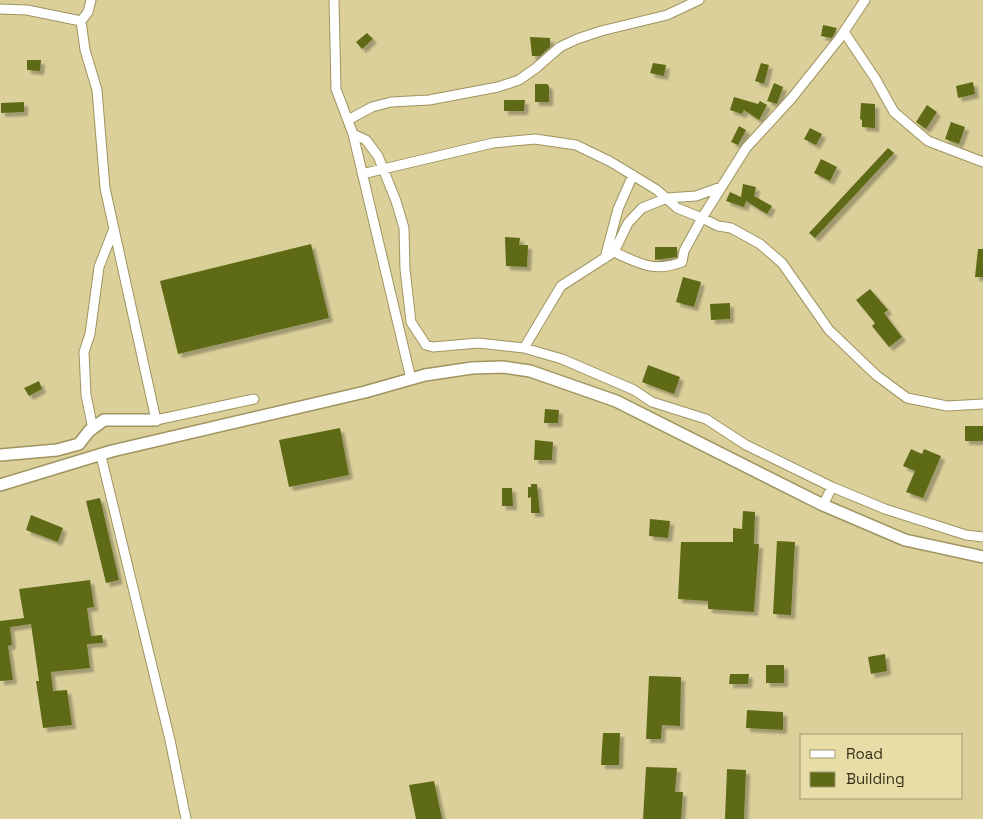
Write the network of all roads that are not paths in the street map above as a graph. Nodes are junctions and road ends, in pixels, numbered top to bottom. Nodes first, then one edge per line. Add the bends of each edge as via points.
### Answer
1 (91, 0) edge
2 (334, 0) edge
3 (699, 0) edge
4 (865, 0) edge
5 (0, 8) edge
6 (81, 21) junction
7 (844, 32) junction
8 (348, 120) junction
9 (353, 134) junction
10 (983, 162) edge
11 (382, 168) junction
12 (362, 174) junction
13 (633, 175) junction
14 (721, 187) junction
15 (666, 198) junction
16 (702, 218) junction
17 (114, 230) junction
18 (614, 252) junction
19 (605, 258) junction
20 (524, 348) junction
21 (411, 379) junction
22 (254, 399) dead end
23 (983, 404) edge
24 (156, 420) junction
25 (93, 428) junction
26 (0, 454) edge
27 (101, 456) junction
28 (0, 485) edge
29 (832, 487) junction
30 (823, 505) junction
31 (983, 537) edge
32 (983, 557) edge
33 (186, 819) edge

1 - 6 street
2 - 8 street via 336,88
3 - 8 street via 666,15 577,39 519,80 429,100 390,102
4 - 7 street
5 - 6 street
6 - 17 street via 85,50 97,90 105,188
7 - 10 street via 876,78 894,112 928,141
7 - 14 street via 746,148
8 - 9 street
9 - 11 street via 366,140
9 - 12 street
11 - 12 street
11 - 13 street via 493,142 535,139 576,145
11 - 20 street via 404,228 411,322 426,345 478,343
12 - 21 street
13 - 15 street
13 - 19 street via 618,209
14 - 15 street via 696,196
14 - 16 street
15 - 16 street via 677,208
15 - 18 street via 642,208 628,223
16 - 18 street via 684,251 682,262 672,266 647,267
16 - 23 street via 753,240 782,263 830,330 876,376 907,398 947,406
17 - 24 street
17 - 25 street via 99,267 90,334 84,352 86,394
18 - 19 street
19 - 20 street via 561,286
20 - 29 street via 562,359 634,390 652,402 706,420 746,445
21 - 27 street
21 - 30 street via 472,368 530,370 616,401
22 - 24 street
24 - 25 street via 104,420
25 - 26 street via 79,444 57,450
27 - 28 street
27 - 33 street
29 - 30 street
29 - 31 street via 885,509 966,535
30 - 32 street via 905,540

